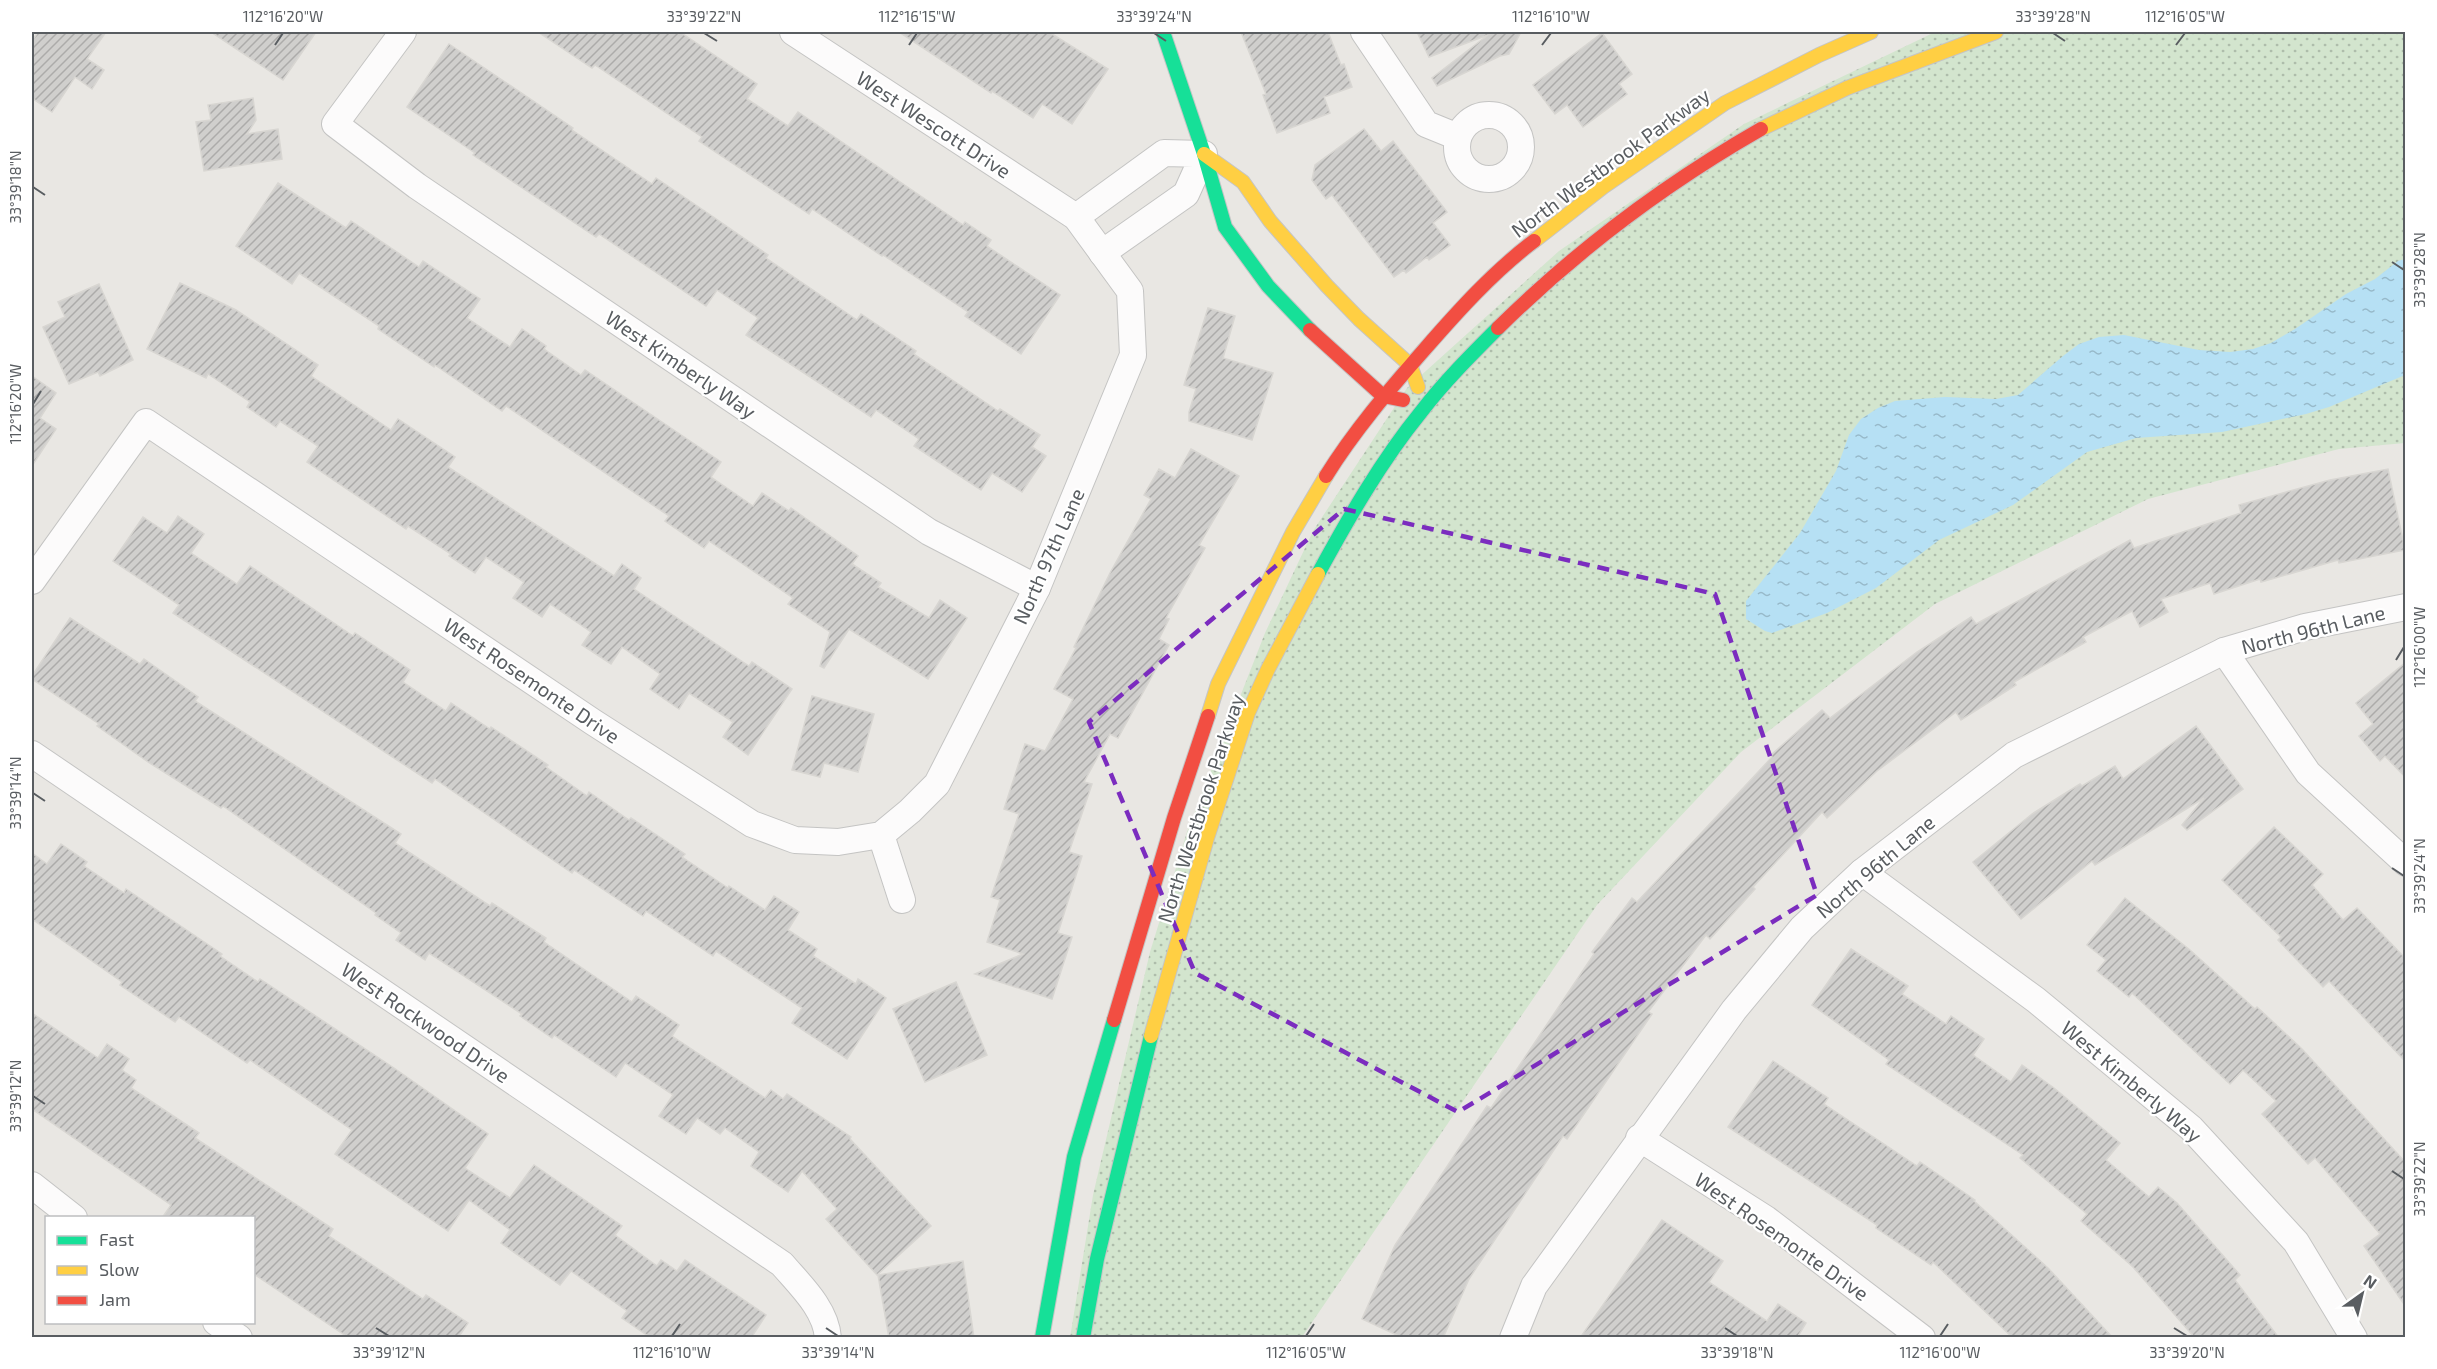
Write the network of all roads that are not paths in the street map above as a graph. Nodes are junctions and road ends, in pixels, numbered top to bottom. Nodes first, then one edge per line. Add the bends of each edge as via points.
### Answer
1 (403, 32) edge
2 (793, 32) edge
3 (1163, 32) edge
4 (1364, 32) edge
5 (1871, 32) edge
6 (1996, 32) edge
7 (1458, 137) dead end
8 (1204, 154) junction
9 (1076, 217) junction
10 (1102, 253) junction
11 (1410, 365) junction
12 (1383, 396) junction
13 (1426, 405) junction
14 (32, 581) edge
15 (1037, 588) junction
16 (2406, 607) edge
17 (2224, 651) junction
18 (32, 754) edge
19 (881, 835) junction
20 (2406, 863) edge
21 (1863, 872) junction
22 (902, 900) dead end
23 (1639, 1138) junction
24 (32, 1185) edge
25 (71, 1216) edge
26 (218, 1324) edge
27 (239, 1338) edge
28 (828, 1338) edge
29 (1042, 1338) edge
30 (1083, 1338) edge
31 (1513, 1338) edge
32 (1922, 1338) edge
33 (2354, 1338) edge

1 - 15 street, West Kimberly Way via 335,124 417,186 929,532
2 - 9 street, West Wescott Drive
3 - 8 street
4 - 7 street via 1426,124
5 - 11 street, North Westbrook Parkway via 1725,103 1603,187 1510,258
6 - 13 street, North Westbrook Parkway via 1841,90 1758,130 1702,164 1629,215 1548,281 1492,333
8 - 9 street via 1164,153
8 - 10 street via 1186,194
8 - 11 street via 1243,182 1270,221 1327,286
8 - 12 street via 1225,227 1268,286 1299,321
9 - 10 street, North 97th Lane
10 - 15 street, North 97th Lane via 1130,291 1133,355
11 - 12 street, North Westbrook Parkway
11 - 13 street
12 - 13 street
12 - 29 street, North Westbrook Parkway via 1332,467 1293,532 1218,684 1174,818 1074,1157
13 - 30 street, North Westbrook Parkway via 1323,564 1250,709 1150,1038 1113,1186
14 - 19 street, West Rosemonte Drive via 146,422 752,824 795,840 838,842
15 - 19 street, North 97th Lane via 937,784
16 - 17 street, North 96th Lane via 2305,627
17 - 20 street via 2308,773
17 - 21 street, North 96th Lane via 2014,755
18 - 28 street, West Rockwood Drive via 782,1264 812,1298
19 - 22 street
21 - 23 street, North 96th Lane via 1802,928 1741,1000
21 - 33 street, West Kimberly Way via 2036,1000 2191,1128 2296,1242
23 - 31 street, North 96th Lane via 1534,1286
23 - 32 street, West Rosemonte Drive via 1766,1219
24 - 25 street
26 - 27 street

